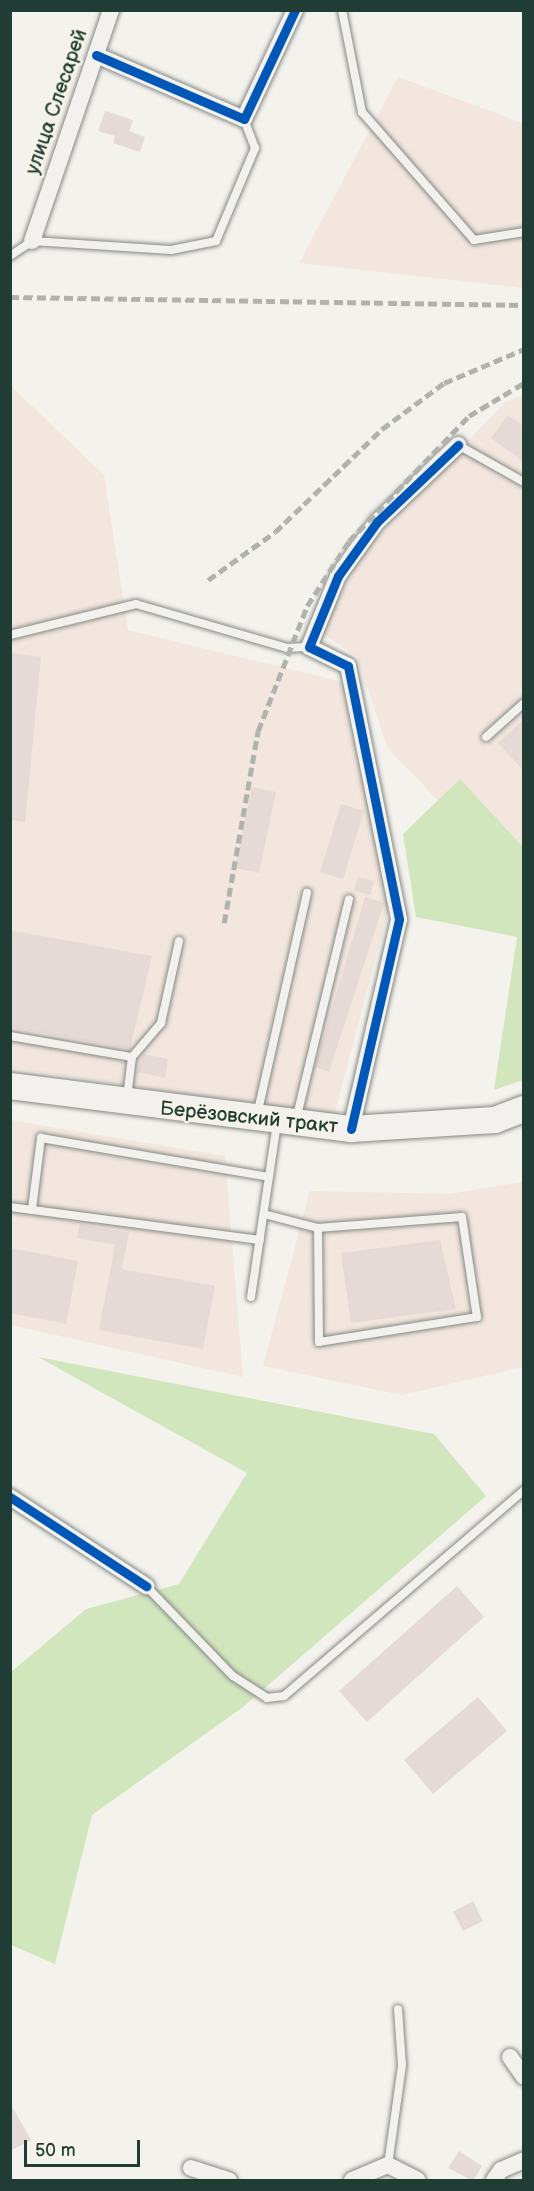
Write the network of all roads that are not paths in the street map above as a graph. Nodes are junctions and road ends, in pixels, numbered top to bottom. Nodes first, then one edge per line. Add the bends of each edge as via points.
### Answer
1 (111, 10) edge
2 (295, 10) edge
3 (342, 10) edge
4 (96, 55) junction
5 (244, 119) junction
6 (524, 232) edge
7 (32, 241) junction
8 (10, 256) edge
9 (458, 446) joint
10 (524, 482) edge
11 (10, 635) edge
12 (309, 647) junction
13 (524, 703) edge
14 (486, 737) dead end
15 (307, 893) dead end
16 (349, 899) dead end
17 (179, 941) dead end
18 (10, 1036) edge
19 (132, 1057) junction
20 (10, 1086) edge
21 (126, 1103) junction
22 (524, 1109) edge
23 (276, 1123) junction
24 (351, 1129) junction
25 (269, 1177) junction
26 (10, 1207) edge
27 (32, 1209) junction
28 (264, 1214) junction
29 (318, 1228) junction
30 (260, 1240) junction
31 (250, 1297) dead end
32 (524, 1490) edge
33 (10, 1497) edge
34 (146, 1586) joint
35 (398, 2009) dead end
36 (510, 2057) dead end
37 (524, 2077) edge
38 (524, 2160) edge
39 (388, 2165) junction
40 (191, 2168) dead end
41 (230, 2181) edge
42 (352, 2181) edge
43 (417, 2181) edge
44 (494, 2181) edge

1 - 4 street, улица Слесарей
2 - 5 street
3 - 6 lane via 362,112 474,240
4 - 5 street
4 - 7 street, улица Слесарей
5 - 7 lane via 255,148 216,241 171,250
7 - 8 lane
9 - 10 lane
9 - 12 street via 377,522 338,576
11 - 12 lane via 136,604 286,648
12 - 24 street via 348,666 399,919
13 - 14 lane
15 - 23 lane
16 - 23 lane
17 - 19 lane via 161,1023
18 - 19 lane
19 - 21 lane
20 - 21 main road, Берёзовский тракт
21 - 23 main road, Берёзовский тракт
22 - 24 main road, Берёзовский тракт via 495,1120
23 - 24 main road, Берёзовский тракт
23 - 25 lane
25 - 27 lane via 41,1138
25 - 28 lane
26 - 27 lane
27 - 30 lane
28 - 29 lane
28 - 30 lane
29 - 29 lane via 462,1216 477,1317 319,1342
30 - 31 lane
32 - 34 lane via 284,1696 267,1698 233,1676
33 - 34 street
35 - 39 lane via 402,2065
36 - 37 street
38 - 44 street via 501,2170
39 - 42 street
39 - 43 street
40 - 41 street

